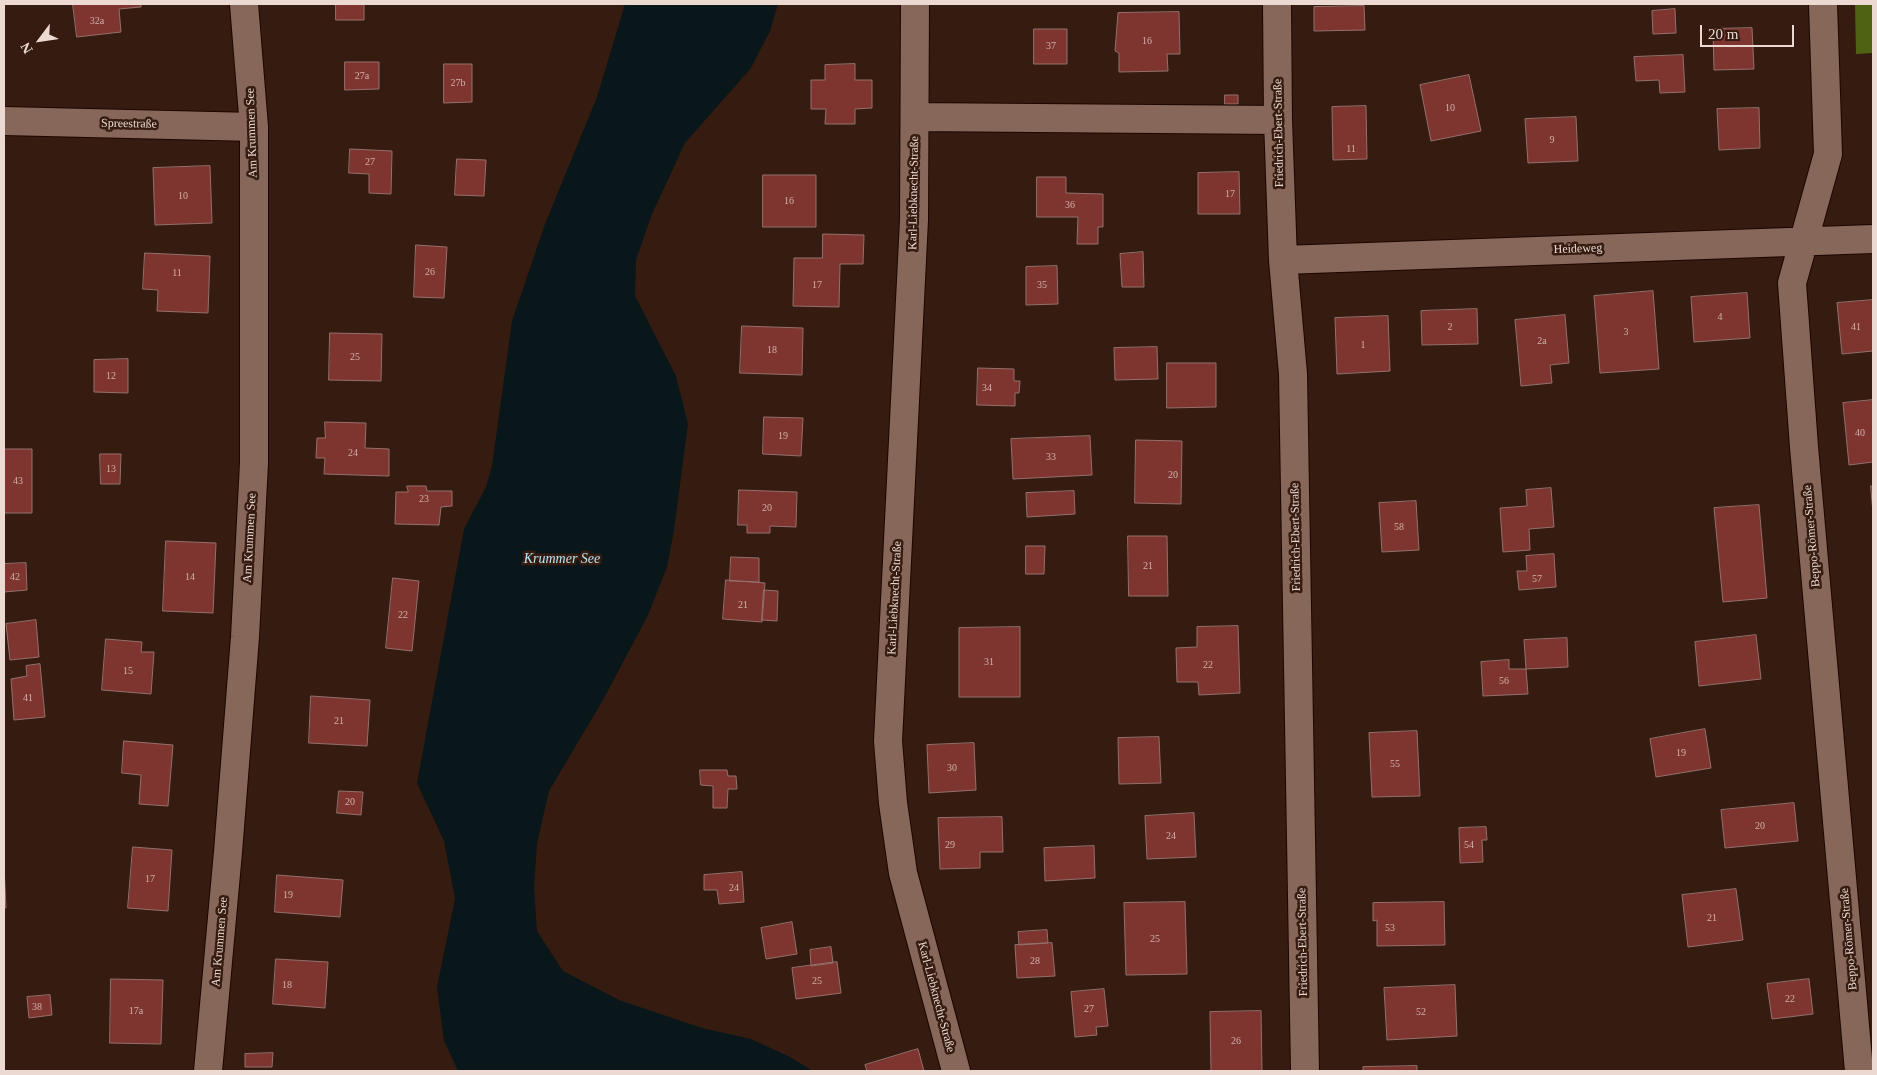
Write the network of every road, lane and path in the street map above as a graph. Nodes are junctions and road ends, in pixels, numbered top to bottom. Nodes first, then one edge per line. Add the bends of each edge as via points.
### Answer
1 (244, 4) edge
2 (916, 4) edge
3 (1277, 4) edge
4 (1823, 4) edge
5 (916, 117) junction
6 (1278, 120) junction
7 (4, 121) edge
8 (254, 127) junction
9 (1873, 239) edge
10 (1803, 240) junction
11 (1283, 260) junction
12 (208, 1071) edge
13 (956, 1071) edge
14 (1305, 1071) edge
15 (1859, 1071) edge

1 - 8 street, Am Krummen See
2 - 5 street, Karl-Liebknecht-Straße
3 - 6 street, Friedrich-Ebert-Straße
4 - 10 street, Beppo-Römer-Straße via 1828,154
5 - 6 street
5 - 13 street, Karl-Liebknecht-Straße via 914,220 888,742 904,873
6 - 11 street, Friedrich-Ebert-Straße
7 - 8 street, Spreestraße
8 - 12 street, Am Krummen See via 254,463 240,705
9 - 10 street, Heideweg
10 - 11 street, Heideweg
10 - 15 street, Beppo-Römer-Straße via 1792,283
11 - 14 street, Friedrich-Ebert-Straße via 1293,374

